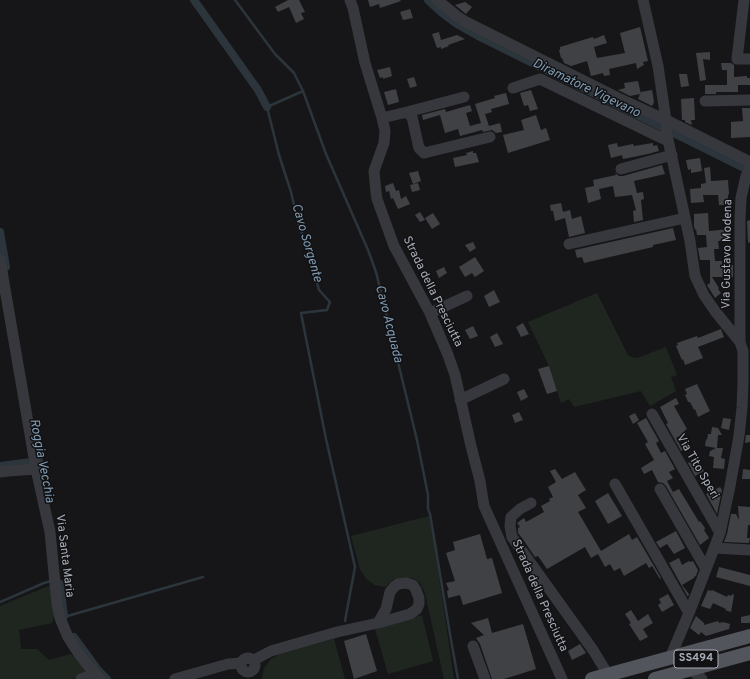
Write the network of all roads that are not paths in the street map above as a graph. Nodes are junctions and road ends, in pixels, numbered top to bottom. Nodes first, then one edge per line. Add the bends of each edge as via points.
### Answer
1 (350, 0) edge
2 (437, 0) edge
3 (643, 0) edge
4 (744, 0) edge
5 (750, 59) edge
6 (514, 88) dead end
7 (464, 97) dead end
8 (750, 100) edge
9 (705, 101) dead end
10 (407, 112) junction
11 (382, 118) junction
12 (667, 130) junction
13 (490, 137) dead end
14 (672, 156) junction
15 (750, 162) edge
16 (621, 169) dead end
17 (748, 172) edge
18 (685, 218) junction
19 (569, 244) dead end
20 (0, 260) edge
21 (467, 296) dead end
22 (430, 313) junction
23 (744, 348) edge
24 (504, 380) dead end
25 (460, 400) junction
26 (746, 408) edge
27 (652, 414) dead end
28 (35, 464) junction
29 (0, 472) edge
30 (615, 484) dead end
31 (660, 489) dead end
32 (531, 503) dead end
33 (720, 533) junction
34 (714, 548) junction
35 (750, 550) edge
36 (706, 569) junction
37 (689, 613) junction
38 (378, 623) dead end
39 (681, 632) junction
40 (750, 636) edge
41 (750, 644) edge
42 (473, 646) dead end
43 (693, 652) junction
44 (750, 653) edge
45 (670, 658) junction
46 (254, 660) junction
47 (241, 663) junction
48 (607, 675) junction
49 (97, 676) edge
50 (251, 676) edge
51 (560, 678) edge
52 (81, 679) edge
53 (175, 679) edge
54 (485, 679) edge
55 (592, 679) edge
56 (623, 679) edge
57 (658, 679) edge

1 - 11 street, Strada della Presciutta
2 - 12 street via 472,25 618,98
3 - 12 street via 658,66
4 - 5 street via 737,59
6 - 12 street via 540,80
7 - 10 street
8 - 9 street
10 - 11 street
10 - 13 street via 412,117 419,148 424,153
11 - 22 street, Strada della Presciutta via 385,131 384,143 374,171 376,192 394,246
12 - 14 street
12 - 15 street
14 - 16 street
14 - 18 street
17 - 23 street, Via Gustavo Modena via 741,198 740,219
18 - 19 street
18 - 23 street via 695,276 704,295
20 - 28 street, Via Santa Maria
21 - 22 street
22 - 25 street, Strada della Presciutta via 455,375
23 - 26 street, Via Gustavo Modena via 743,383
24 - 25 street
25 - 51 street, Strada della Presciutta via 484,506
26 - 33 street, Via Gustavo Modena
27 - 33 street, Via Tito Speri
28 - 29 street
28 - 49 street, Via Santa Maria via 50,532 60,618 68,637
30 - 37 street
31 - 36 street
32 - 48 street via 511,517 512,537 593,650
33 - 34 street, Via Gustavo Modena
34 - 35 street
34 - 36 street, Via Gustavo Modena
36 - 37 street, Via Gustavo Modena
37 - 39 street, Via Gustavo Modena
38 - 46 street via 271,651
39 - 43 street via 684,645
39 - 45 street, Via Gustavo Modena
40 - 43 main road
41 - 56 main road, SS494
42 - 54 street
43 - 45 main road
44 - 57 main road
45 - 48 main road
46 - 47 street via 246,658
46 - 50 street
47 - 50 street via 244,671
47 - 53 street via 228,664
48 - 55 main road
49 - 52 street

